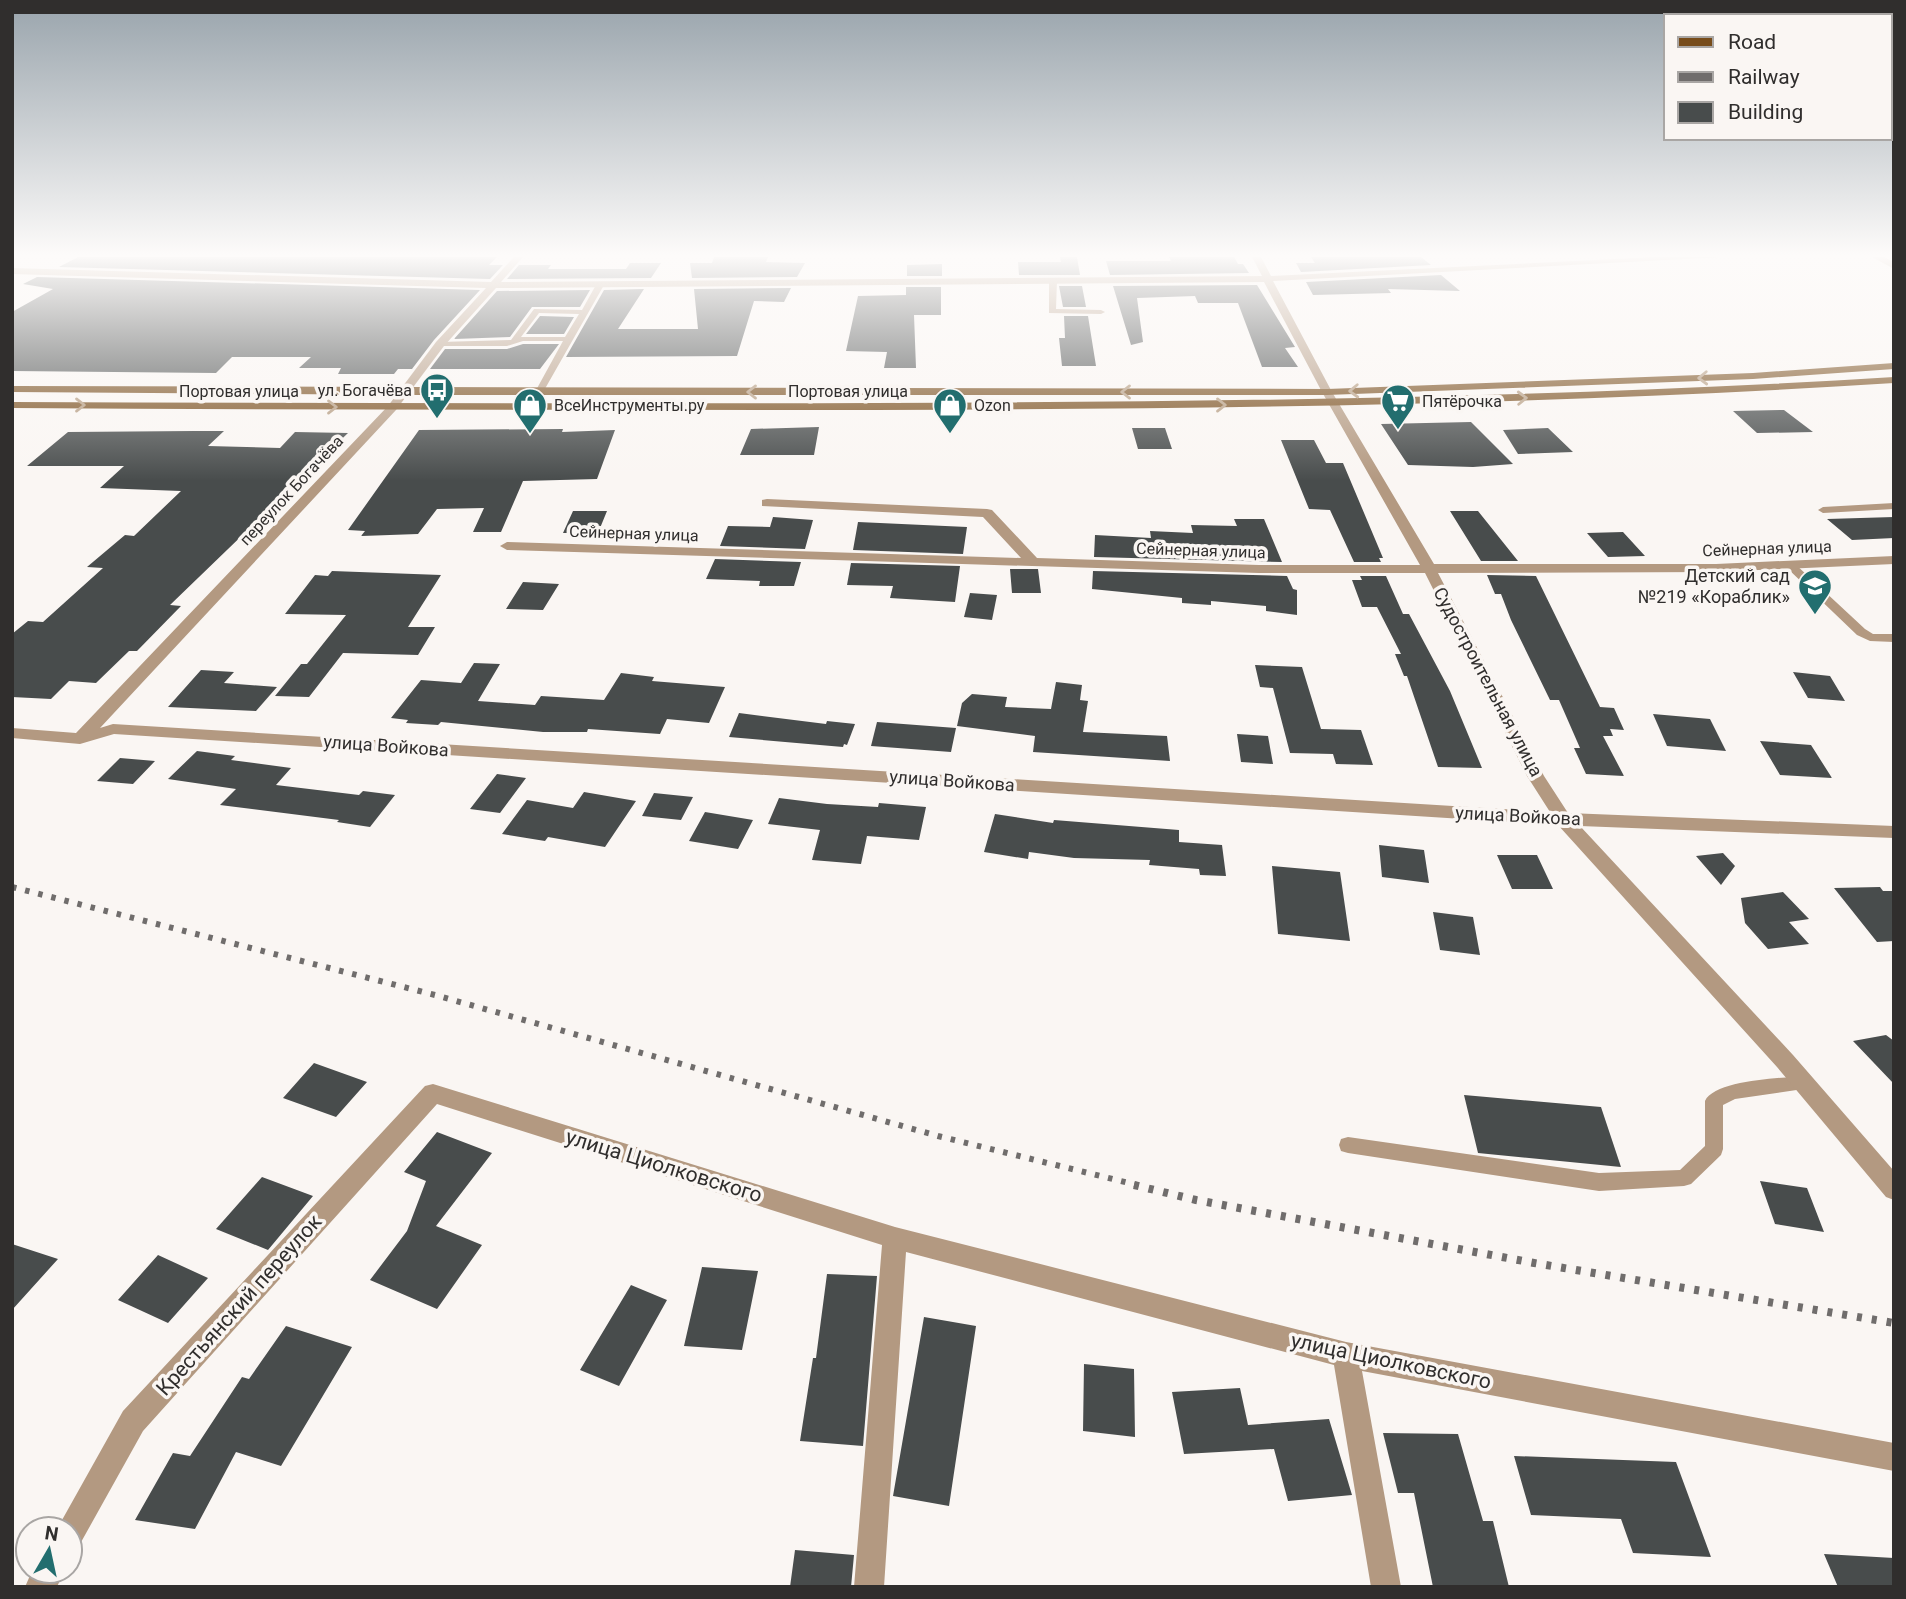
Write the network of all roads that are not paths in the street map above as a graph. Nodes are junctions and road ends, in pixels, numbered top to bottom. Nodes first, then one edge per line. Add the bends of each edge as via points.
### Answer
1 (451, 332) edge
2 (521, 332) edge
3 (572, 332) edge
4 (1296, 332) edge
5 (568, 339) junction
6 (514, 341) junction
7 (440, 344) junction
8 (1894, 366) edge
9 (1894, 380) edge
10 (12, 389) edge
11 (405, 392) junction
12 (539, 392) junction
13 (1331, 398) junction
14 (12, 405) edge
15 (392, 408) junction
16 (767, 503) dead end
17 (1894, 506) edge
18 (1823, 510) dead end
19 (507, 547) dead end
20 (1894, 561) edge
21 (1033, 562) junction
22 (1790, 565) junction
23 (1429, 568) junction
24 (1894, 638) edge
25 (12, 733) edge
26 (80, 739) junction
27 (1563, 819) junction
28 (1894, 832) edge
29 (1804, 1083) junction
30 (433, 1093) joint
31 (1348, 1144) dead end
32 (1894, 1189) edge
33 (895, 1238) junction
34 (1346, 1355) junction
35 (1894, 1457) edge
36 (81, 1515) edge
37 (869, 1587) edge
38 (1386, 1587) edge

1 - 7 street, переулок Богачёва
2 - 6 lane
3 - 5 lane
4 - 13 street, Судостроительная улица
5 - 6 lane
5 - 12 lane
6 - 7 lane
7 - 11 street, переулок Богачёва
8 -> 13 main road, Портовая улица
13 -> 9 main road, Портовая улица via 1778,388
10 - 11 main road, Портовая улица
11 - 12 main road, Портовая улица
11 - 15 street, переулок Богачёва
13 -> 12 main road, Портовая улица
15 -> 13 main road, Портовая улица
13 - 23 street, Судостроительная улица
14 -> 15 main road, Портовая улица
15 - 26 street, переулок Богачёва
16 - 21 street via 988,513
17 - 18 lane
19 - 21 street, Сейнерная улица
20 - 22 street, Сейнерная улица
21 - 23 street, Сейнерная улица via 1383,571
22 - 23 street, Сейнерная улица
22 - 24 lane via 1861,632
23 - 27 street, Судостроительная улица via 1536,776
25 - 26 street, улица Войкова
26 - 27 street, улица Войкова via 113,729
27 - 28 street, улица Войкова
27 - 29 street, Судостроительная улица
29 - 31 lane via 1732,1092 1714,1101 1714,1149 1684,1178 1599,1182
29 - 32 street, Судостроительная улица
30 - 33 street, улица Циолковского
30 - 36 street, Крестьянский переулок via 133,1421
33 - 34 street, улица Циолковского
33 - 37 street
34 - 35 street, улица Циолковского
34 - 38 street

